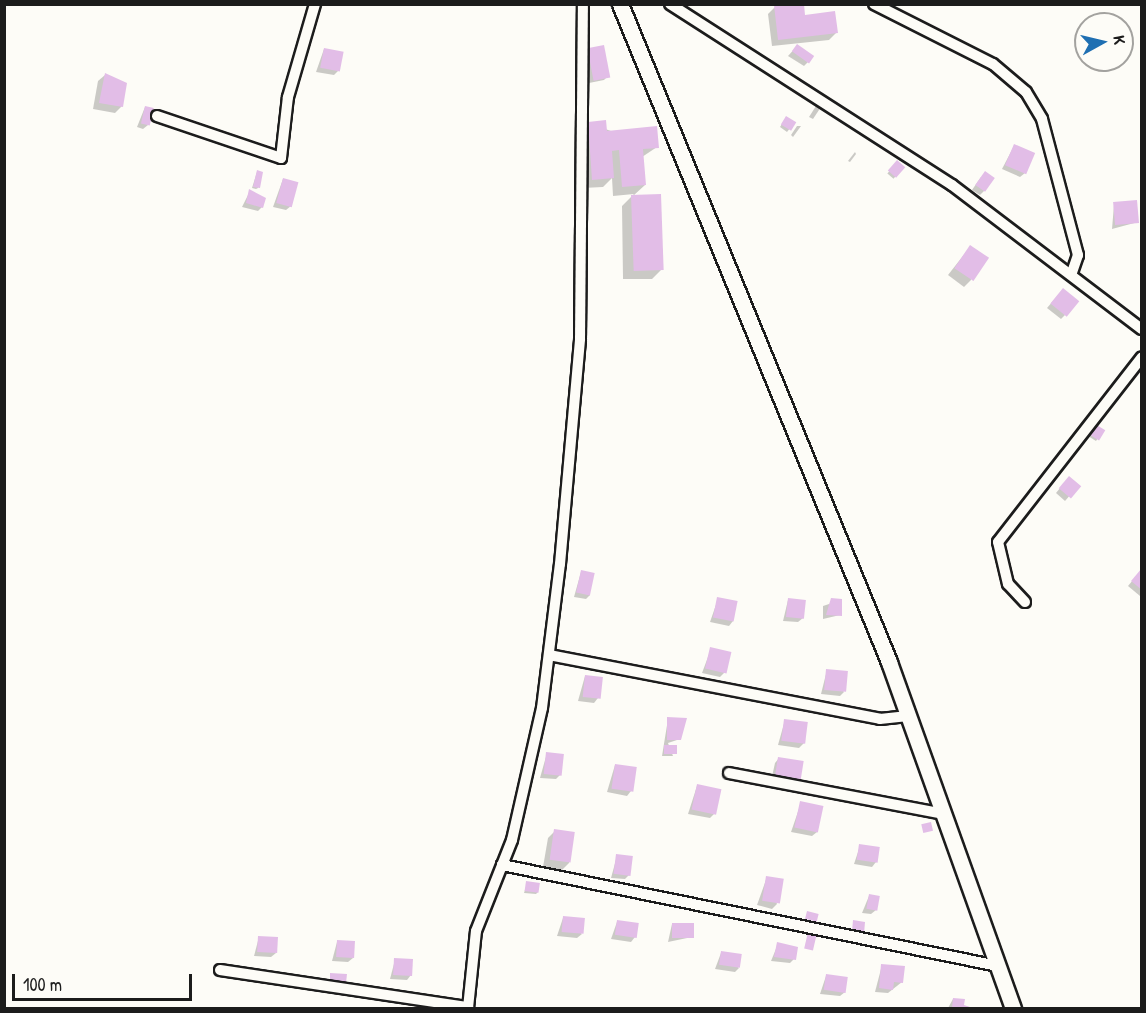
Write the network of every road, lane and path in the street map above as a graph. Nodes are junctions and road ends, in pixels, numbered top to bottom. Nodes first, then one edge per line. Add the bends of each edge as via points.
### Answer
1 (315, 4) edge
2 (583, 4) edge
3 (620, 4) edge
4 (670, 4) edge
5 (874, 4) edge
6 (157, 116) dead end
7 (1071, 275) junction
8 (1142, 329) edge
9 (1142, 357) edge
10 (1025, 602) dead end
11 (549, 655) junction
12 (908, 716) junction
13 (729, 773) dead end
14 (943, 814) junction
15 (502, 865) junction
16 (998, 966) junction
17 (220, 970) dead end
18 (468, 1008) edge
19 (1013, 1008) edge

1 - 6 street via 288,97 281,158
2 - 11 street via 580,339
3 - 12 street
4 - 7 street via 952,185
5 - 7 street via 993,64 1026,92 1042,119 1078,255
7 - 8 street
9 - 10 street via 998,542 1008,584
11 - 12 street via 880,719
11 - 15 street via 539,719
12 - 14 street
13 - 14 street
14 - 16 street
15 - 16 street
15 - 18 street via 476,931
16 - 19 street
17 - 18 street

